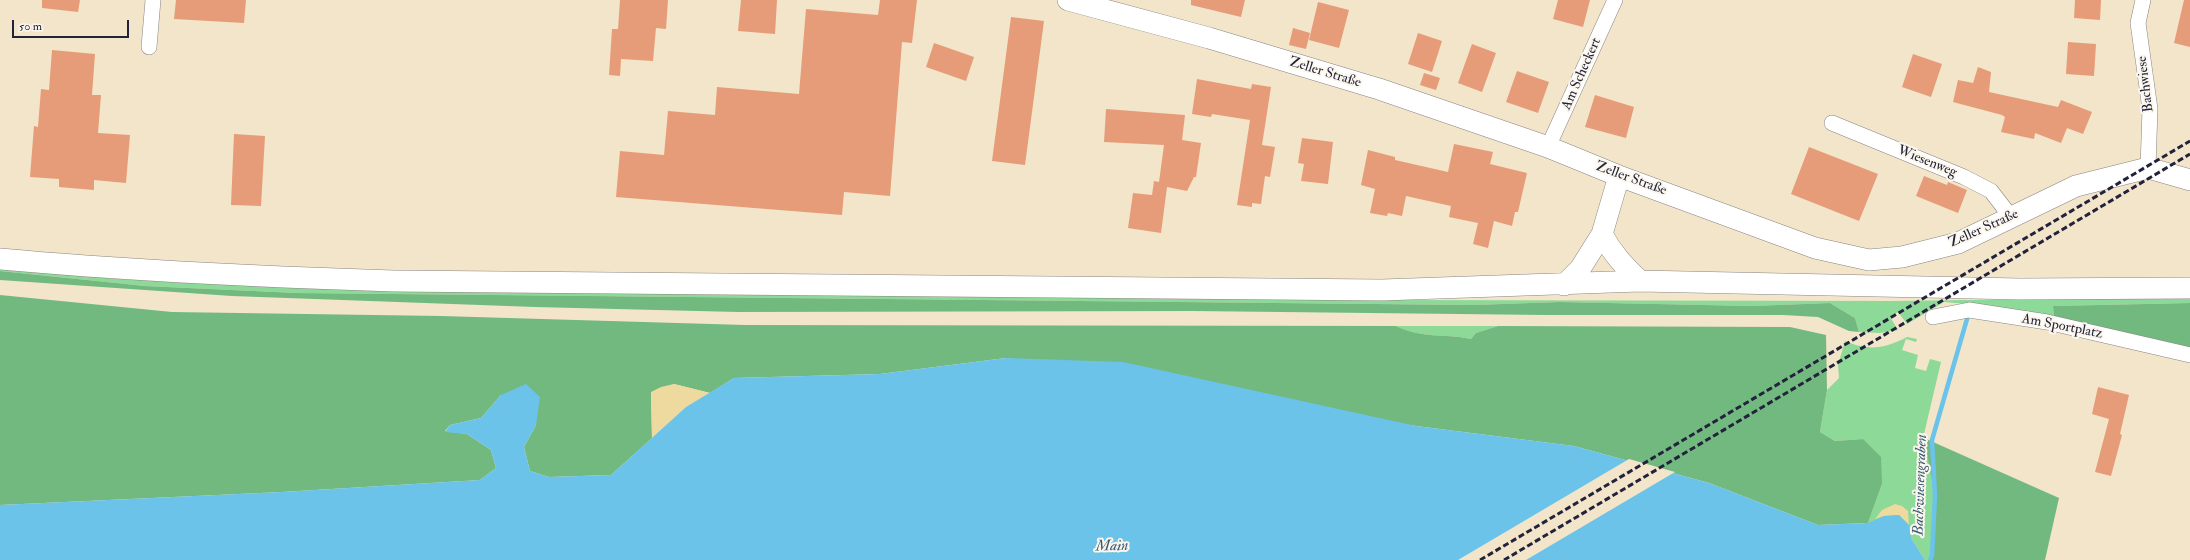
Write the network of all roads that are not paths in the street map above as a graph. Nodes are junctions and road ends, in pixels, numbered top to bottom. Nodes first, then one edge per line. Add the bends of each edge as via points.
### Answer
1 (153, 0) edge
2 (1068, 0) edge
3 (1615, 0) edge
4 (2143, 0) edge
5 (149, 47) dead end
6 (1832, 123) dead end
7 (1548, 147) junction
8 (2148, 168) junction
9 (1619, 176) junction
10 (2190, 180) edge
11 (2011, 217) junction
12 (1602, 234) junction
13 (0, 259) edge
14 (1640, 280) junction
15 (1564, 285) junction
16 (2190, 288) edge
17 (1933, 317) dead end
18 (2190, 355) edge

1 - 5 street
2 - 7 main road, Zeller Straße via 1209,38 1379,90
3 - 7 street, Am Scheckert
4 - 8 street, Bachwiese via 2138,23 2150,109
6 - 11 street, Wiesenweg via 1964,177 1991,191
7 - 9 main road, Zeller Straße
8 - 10 main road, Zeller Straße
8 - 11 main road, Zeller Straße via 2076,186
9 - 11 main road, Zeller Straße via 1815,248 1868,260 1936,250 1958,243
9 - 12 main road
12 - 14 main road via 1622,265
12 - 15 main road via 1580,269
13 - 15 main road via 105,269 394,281 1382,290
14 - 15 main road
14 - 16 main road via 2020,290
17 - 18 street, Am Sportplatz via 1969,310 2047,322

